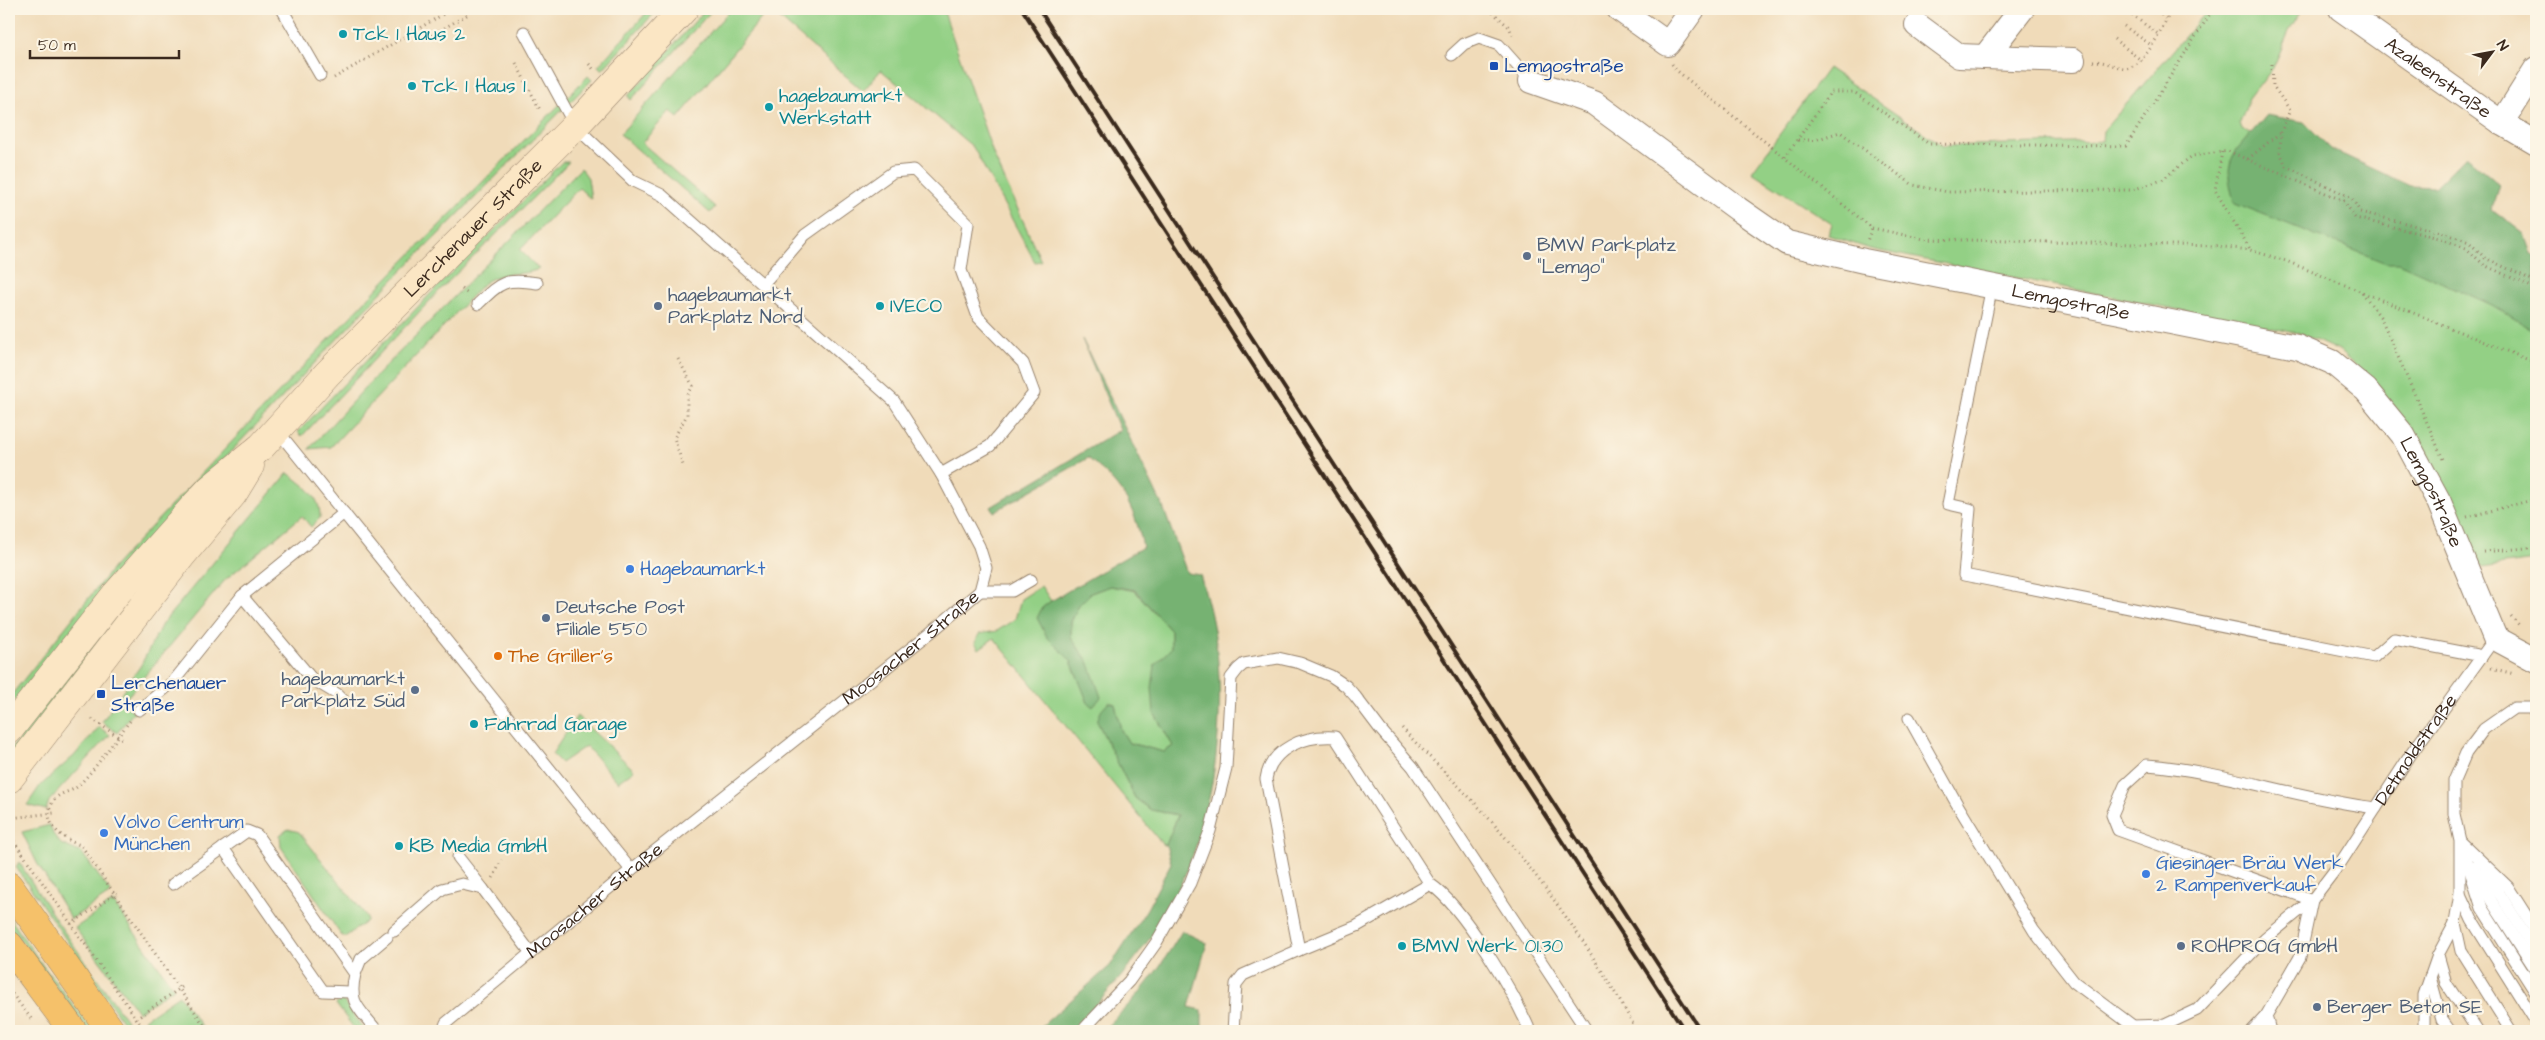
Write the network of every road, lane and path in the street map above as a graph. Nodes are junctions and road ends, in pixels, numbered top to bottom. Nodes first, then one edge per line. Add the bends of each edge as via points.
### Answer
1 (282, 9) edge
2 (452, 9) edge
3 (464, 9) edge
4 (684, 9) edge
5 (1619, 9) edge
6 (1693, 9) edge
7 (2022, 9) edge
8 (2153, 9) edge
9 (2172, 9) edge
10 (2213, 9) edge
11 (2341, 9) edge
12 (2132, 15) dead end
13 (2167, 19) junction
14 (1917, 25) dead end
15 (2124, 26) dead end
16 (524, 32) dead end
17 (2158, 34) junction
18 (427, 38) dead end
19 (2114, 39) dead end
20 (1668, 44) junction
21 (2151, 46) junction
22 (1452, 55) dead end
23 (1985, 57) junction
24 (2073, 60) joint
25 (2142, 61) junction
26 (516, 63) dead end
27 (2272, 64) dead end
28 (2536, 69) edge
29 (320, 75) joint
30 (1532, 81) joint
31 (541, 112) dead end
32 (2502, 123) junction
33 (575, 126) junction
34 (2281, 132) junction
35 (1798, 140) junction
36 (2536, 143) edge
37 (2222, 152) junction
38 (1785, 157) junction
39 (2248, 159) junction
40 (1872, 228) junction
41 (2250, 250) junction
42 (1864, 261) junction
43 (2536, 282) edge
44 (537, 283) dead end
45 (763, 284) junction
46 (1992, 286) junction
47 (2536, 289) edge
48 (2362, 291) junction
49 (478, 304) dead end
50 (678, 359) dead end
51 (2536, 363) edge
52 (270, 438) junction
53 (683, 465) dead end
54 (2446, 467) dead end
55 (941, 474) junction
56 (2536, 499) edge
57 (344, 514) junction
58 (2467, 516) dead end
59 (2536, 547) edge
60 (2480, 553) dead end
61 (1031, 580) dead end
62 (980, 591) junction
63 (242, 596) junction
64 (2485, 653) junction
65 (2528, 668) edge
66 (346, 703) dead end
67 (2536, 708) edge
68 (139, 710) joint
69 (1909, 718) dead end
70 (92, 719) dead end
71 (1398, 724) dead end
72 (9, 730) edge
73 (118, 736) junction
74 (123, 740) dead end
75 (9, 779) edge
76 (2376, 808) junction
77 (49, 813) junction
78 (54, 813) dead end
79 (9, 816) edge
80 (11, 837) dead end
81 (2460, 841) junction
82 (223, 848) junction
83 (458, 857) dead end
84 (2476, 857) junction
85 (630, 870) junction
86 (173, 884) dead end
87 (1430, 884) junction
88 (9, 886) edge
89 (483, 889) junction
90 (115, 894) junction
91 (2460, 894) junction
92 (2312, 900) junction
93 (2455, 923) junction
94 (70, 924) junction
95 (2536, 931) edge
96 (9, 946) edge
97 (1299, 950) junction
98 (2536, 951) edge
99 (531, 953) junction
100 (2438, 955) junction
101 (2536, 970) edge
102 (355, 974) junction
103 (2430, 978) junction
104 (181, 988) junction
105 (9, 990) edge
106 (350, 992) junction
107 (2536, 993) edge
108 (2266, 1016) junction
109 (136, 1019) junction
110 (2536, 1022) edge
111 (36, 1024) dead end
112 (73, 1031) edge
113 (111, 1031) edge
114 (145, 1031) edge
115 (208, 1031) edge
116 (377, 1031) edge
117 (443, 1031) edge
118 (1082, 1031) edge
119 (1233, 1031) edge
120 (1530, 1031) edge
121 (1587, 1031) edge
122 (1637, 1031) edge
123 (2252, 1031) edge
124 (2270, 1031) edge
125 (2424, 1031) edge
126 (2450, 1031) edge
127 (2478, 1031) edge
128 (2511, 1031) edge

1 - 29 lane
2 - 29 path via 327,82
3 - 18 path via 467,15
4 - 33 main road, Lerchenauer Straße
5 - 20 street
6 - 20 street
7 - 23 street
8 - 13 path
9 - 13 path
10 - 35 path via 2126,146 1929,144 1854,92 1832,92
11 - 32 street, Azaleenstraße
12 - 17 path
13 - 17 path
14 - 23 street via 1959,56
15 - 21 path
16 - 33 lane, Moosacher Straße
17 - 21 path
19 - 25 path
20 - 38 path via 1665,54 1676,70
21 - 25 path
22 - 30 lane via 1464,44 1479,38 1500,45
23 - 24 street
24 - 25 path via 2102,61 2124,68 2134,67
26 - 31 path
27 - 34 path via 2273,86 2290,110
28 - 32 street
30 - 42 street, Lemgostraße via 1594,103 1788,243
32 - 36 street, Azaleenstraße
33 - 45 lane, Moosacher Straße via 633,181 662,195
33 - 52 main road, Lerchenauer Straße via 327,374
34 - 39 path
34 - 43 path via 2280,152 2286,166 2352,198 2360,212 2469,242 2485,258
35 - 37 path via 1814,140 1840,132 1913,185 1948,192 2132,190 2162,180 2192,156
35 - 38 path
37 - 39 path via 2228,151
37 - 41 path via 2215,190
38 - 40 path
39 - 47 path via 2344,201 2355,218 2439,238 2466,248 2484,264
40 - 41 path via 1924,239 2216,246
40 - 42 path via 1865,246
41 - 48 path
42 - 46 street, Lemgostraße
44 - 49 lane via 501,283
45 - 55 lane, Moosacher Straße via 894,400
45 - 55 lane via 805,235 893,172 914,170 968,224 961,270 978,317 1022,363 1034,393 990,446
46 - 64 street, Lemgostraße via 2298,347 2332,362 2366,390 2403,436 2439,502
46 - 64 lane via 1948,504 1970,509 1964,575 2374,657 2394,639
48 - 51 path
48 - 54 path via 2381,318
50 - 53 path via 693,386 687,396 687,415 674,438
52 - 57 lane
52 - 72 main road, Lerchenauer Straße via 210,489 189,512 116,594
52 - 75 main road, Lerchenauer Straße via 233,494
55 - 62 lane, Moosacher Straße via 979,546 986,568
56 - 58 path
57 - 63 lane
57 - 85 lane
59 - 60 path
61 - 62 lane via 1012,591
62 - 85 lane, Moosacher Straße
63 - 66 lane via 312,680
63 - 68 lane via 173,682
64 - 65 street
64 - 65 path
64 - 76 lane, Detmoldstraße
67 - 81 lane via 2514,708 2484,729 2466,753 2454,781 2454,814
68 - 73 path
69 - 92 lane via 2034,930 2074,982 2133,1026 2165,1025 2197,1010 2265,939
70 - 73 path
71 - 122 path via 1474,802 1511,846 1591,954
73 - 74 path
73 - 77 path via 78,786 55,799
76 - 92 lane, Detmoldstraße
76 - 92 lane via 2342,804 2176,767 2147,765 2125,785 2112,815 2118,830
77 - 78 path
77 - 79 path
77 - 90 path via 57,833 70,843 81,846
80 - 94 path
81 - 84 lane
81 - 91 lane
81 - 101 lane via 2492,902
81 - 107 lane via 2482,908
82 - 86 lane
82 - 102 lane via 248,831 257,835
82 - 106 lane via 323,991
83 - 89 lane
84 - 95 lane via 2508,887
84 - 98 lane
85 - 99 lane, Moosacher Straße
87 - 97 lane via 1356,926
87 - 97 lane via 1335,738 1322,736 1298,742 1276,755 1268,766 1266,779
87 - 120 lane via 1444,893 1466,923 1518,1004
88 - 113 main road
89 - 99 lane
89 - 102 lane via 462,884 442,889 361,959
90 - 94 path
90 - 104 path
91 - 93 lane
91 - 110 lane via 2472,920
92 - 108 lane via 2300,957
93 - 100 lane
93 - 128 lane via 2461,950
94 - 109 path
96 - 112 main road
97 - 119 lane via 1244,975 1236,984
99 - 117 lane, Moosacher Straße via 446,1023
100 - 103 lane
100 - 127 lane via 2446,983
102 - 106 lane
103 - 125 lane via 2424,995
103 - 126 lane via 2442,1020
104 - 109 path
104 - 115 path
105 - 111 path
106 - 116 lane
108 - 123 lane
108 - 124 lane
109 - 114 path
118 - 121 lane via 1135,973 1156,944 1190,883 1210,830 1226,768 1231,678 1238,669 1252,662 1278,658 1331,676 1355,696 1413,767

